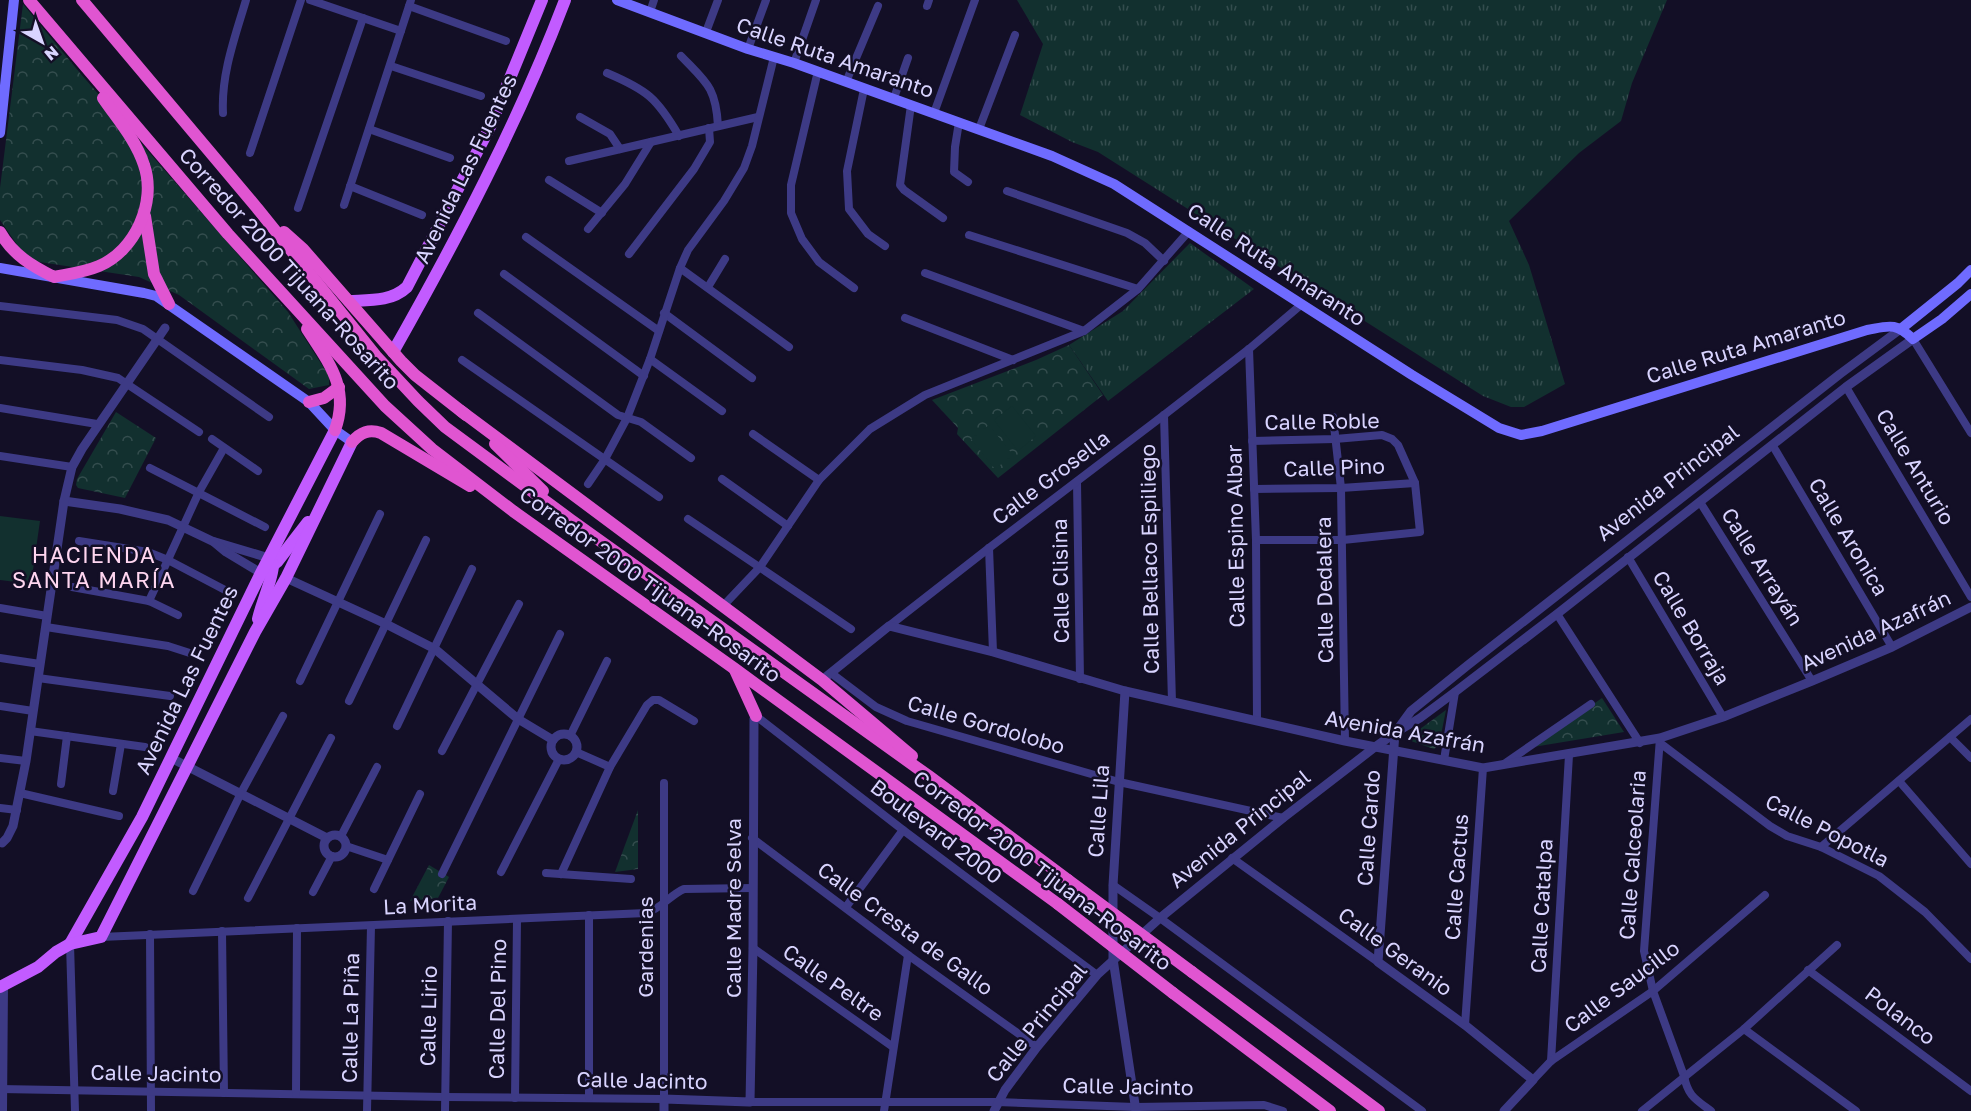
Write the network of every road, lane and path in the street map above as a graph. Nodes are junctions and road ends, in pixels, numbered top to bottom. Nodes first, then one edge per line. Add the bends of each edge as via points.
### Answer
1 (15, 0) edge
2 (82, 0) edge
3 (246, 0) edge
4 (301, 0) edge
5 (310, 0) edge
6 (542, 0) edge
7 (565, 0) edge
8 (617, 0) edge
9 (654, 0) edge
10 (718, 0) edge
11 (766, 0) edge
12 (816, 0) edge
13 (975, 0) edge
14 (30, 2) edge
15 (410, 3) edge
16 (878, 6) dead end
17 (650, 12) junction
18 (363, 18) junction
19 (401, 31) junction
20 (706, 32) junction
21 (1015, 35) dead end
22 (62, 38) junction
23 (506, 41) dead end
24 (748, 49) junction
25 (681, 56) dead end
26 (774, 57) junction
27 (908, 58) dead end
28 (794, 63) junction
29 (391, 66) junction
30 (818, 71) junction
31 (607, 73) dead end
32 (846, 82) junction
33 (864, 89) junction
34 (481, 96) dead end
35 (894, 98) junction
36 (911, 105) junction
37 (223, 113) dead end
38 (934, 113) junction
39 (580, 117) dead end
40 (758, 117) junction
41 (959, 123) junction
42 (718, 126) junction
43 (709, 128) junction
44 (369, 129) junction
45 (979, 129) junction
46 (0, 133) edge
47 (679, 136) junction
48 (651, 142) junction
49 (620, 149) junction
50 (250, 153) dead end
51 (450, 158) dead end
52 (569, 161) dead end
53 (549, 180) dead end
54 (968, 182) dead end
55 (350, 186) junction
56 (1007, 191) dead end
57 (344, 205) dead end
58 (257, 208) junction
59 (298, 208) dead end
60 (144, 209) junction
61 (602, 213) junction
62 (422, 215) dead end
63 (943, 218) dead end
64 (588, 230) dead end
65 (1189, 231) junction
66 (0, 232) edge
67 (969, 235) dead end
68 (526, 237) dead end
69 (885, 246) dead end
70 (629, 254) dead end
71 (725, 259) dead end
72 (1164, 261) junction
73 (0, 268) edge
74 (680, 268) junction
75 (1971, 270) edge
76 (925, 273) dead end
77 (504, 274) dead end
78 (54, 277) junction
79 (708, 287) junction
80 (854, 288) dead end
81 (1138, 289) junction
82 (1971, 294) edge
83 (349, 301) junction
84 (291, 302) junction
85 (169, 304) junction
86 (1302, 304) junction
87 (0, 306) edge
88 (478, 313) dead end
89 (664, 313) junction
90 (905, 318) dead end
91 (165, 328) dead end
92 (1902, 328) junction
93 (659, 331) junction
94 (1084, 331) junction
95 (158, 339) junction
96 (1913, 339) junction
97 (789, 347) dead end
98 (1249, 349) junction
99 (393, 352) junction
100 (650, 359) junction
101 (0, 360) edge
102 (462, 360) dead end
103 (1013, 360) junction
104 (644, 376) junction
105 (752, 378) dead end
106 (127, 384) junction
107 (339, 387) junction
108 (1846, 387) junction
109 (309, 402) junction
110 (0, 408) edge
111 (461, 411) junction
112 (722, 411) dead end
113 (1164, 416) junction
114 (269, 417) dead end
115 (1333, 417) dead end
116 (627, 418) junction
117 (97, 424) junction
118 (335, 430) junction
119 (199, 432) dead end
120 (1971, 432) edge
121 (753, 434) dead end
122 (1335, 439) junction
123 (212, 440) dead end
124 (1252, 441) junction
125 (352, 442) junction
126 (1773, 446) junction
127 (224, 448) junction
128 (0, 456) edge
129 (691, 458) dead end
130 (605, 459) junction
131 (72, 467) junction
132 (150, 468) dead end
133 (258, 471) dead end
134 (722, 479) dead end
135 (819, 480) junction
136 (1077, 482) junction
137 (1415, 483) junction
138 (588, 484) dead end
139 (1341, 488) junction
140 (1254, 489) junction
141 (199, 492) junction
142 (659, 497) dead end
143 (64, 501) junction
144 (1700, 502) junction
145 (319, 508) junction
146 (380, 514) dead end
147 (523, 518) junction
148 (687, 519) dead end
149 (571, 520) junction
150 (788, 526) junction
151 (183, 527) junction
152 (265, 527) dead end
153 (426, 540) dead end
154 (1256, 540) junction
155 (1343, 540) junction
156 (79, 541) dead end
157 (212, 541) junction
158 (989, 548) junction
159 (1628, 557) junction
160 (168, 560) junction
161 (271, 562) junction
162 (759, 567) junction
163 (472, 569) dead end
164 (261, 573) junction
165 (286, 578) junction
166 (72, 587) dead end
167 (225, 590) dead end
168 (1971, 597) edge
169 (149, 601) junction
170 (338, 602) junction
171 (519, 604) dead end
172 (723, 606) junction
173 (1971, 607) edge
174 (0, 608) edge
175 (1557, 614) junction
176 (178, 615) dead end
177 (47, 616) junction
178 (386, 624) junction
179 (889, 626) junction
180 (46, 627) junction
181 (851, 628) dead end
182 (255, 632) junction
183 (560, 634) dead end
184 (1892, 647) junction
185 (435, 649) junction
186 (993, 652) junction
187 (196, 655) dead end
188 (0, 658) edge
189 (607, 661) dead end
190 (40, 664) junction
191 (735, 669) junction
192 (826, 677) junction
193 (38, 678) junction
194 (1080, 679) junction
195 (300, 681) dead end
196 (1812, 681) junction
197 (476, 685) junction
198 (1125, 691) junction
199 (1455, 692) junction
200 (170, 696) dead end
201 (349, 701) dead end
202 (1172, 702) junction
203 (1591, 704) dead end
204 (0, 706) edge
205 (33, 711) junction
206 (283, 716) dead end
207 (756, 716) junction
208 (1723, 717) junction
209 (518, 719) junction
210 (1971, 719) edge
211 (694, 721) dead end
212 (1257, 721) junction
213 (397, 726) dead end
214 (30, 731) junction
215 (1395, 733) junction
216 (67, 736) junction
217 (570, 736) junction
218 (1950, 737) junction
219 (331, 738) dead end
220 (553, 740) junction
221 (1345, 741) junction
222 (1660, 741) junction
223 (1640, 743) junction
224 (121, 744) junction
225 (145, 747) dead end
226 (1375, 747) junction
227 (442, 751) dead end
228 (1392, 751) junction
229 (576, 752) junction
230 (1569, 754) junction
231 (0, 758) edge
232 (171, 758) junction
233 (1971, 758) edge
234 (559, 759) junction
235 (1444, 760) junction
236 (26, 761) junction
237 (1503, 765) junction
238 (188, 766) junction
239 (377, 766) dead end
240 (610, 767) junction
241 (1483, 768) junction
242 (930, 777) junction
243 (1899, 781) junction
244 (1119, 782) junction
245 (664, 783) dead end
246 (61, 784) dead end
247 (113, 791) dead end
248 (20, 793) junction
249 (241, 793) junction
250 (420, 794) dead end
251 (0, 808) edge
252 (17, 810) junction
253 (119, 816) dead end
254 (1283, 818) junction
255 (289, 819) junction
256 (903, 830) junction
257 (341, 836) junction
258 (327, 838) junction
259 (752, 838) junction
260 (1, 843) edge
261 (346, 846) junction
262 (1821, 847) junction
263 (332, 856) junction
264 (1232, 858) junction
265 (388, 860) junction
266 (1971, 864) edge
267 (501, 872) dead end
268 (546, 873) dead end
269 (442, 874) dead end
270 (561, 874) junction
271 (631, 879) dead end
272 (1113, 885) junction
273 (753, 888) junction
274 (374, 889) dead end
275 (193, 891) dead end
276 (313, 892) dead end
277 (1765, 895) dead end
278 (248, 898) dead end
279 (664, 902) junction
280 (846, 907) junction
281 (590, 915) junction
282 (1160, 918) junction
283 (517, 920) junction
284 (448, 921) junction
285 (371, 926) junction
286 (297, 928) junction
287 (222, 931) junction
288 (150, 934) junction
289 (100, 937) junction
290 (70, 944) junction
291 (1837, 945) dead end
292 (753, 948) junction
293 (908, 955) junction
294 (1113, 959) junction
295 (1971, 959) edge
296 (1378, 962) junction
297 (1808, 970) junction
298 (1097, 975) junction
299 (2, 985) edge
300 (1653, 991) junction
301 (1465, 1026) junction
302 (1743, 1029) junction
303 (893, 1047) junction
304 (1037, 1047) junction
305 (1551, 1060) junction
306 (1684, 1076) junction
307 (1533, 1080) junction
308 (2, 1089) edge
309 (75, 1090) junction
310 (1971, 1091) edge
311 (152, 1093) junction
312 (224, 1093) junction
313 (296, 1094) junction
314 (367, 1095) junction
315 (445, 1097) junction
316 (589, 1097) junction
317 (515, 1098) junction
318 (664, 1099) junction
319 (885, 1101) junction
320 (750, 1102) junction
321 (995, 1107) edge
322 (1135, 1109) edge
323 (3, 1111) edge
324 (75, 1111) edge
325 (151, 1111) edge
326 (367, 1111) edge
327 (445, 1111) edge
328 (664, 1111) edge
329 (884, 1111) edge
330 (1283, 1111) edge
331 (1330, 1111) edge
332 (1379, 1111) edge
333 (1422, 1111) edge
334 (1504, 1111) edge
335 (1642, 1111) edge
336 (1711, 1111) edge
337 (1856, 1111) edge

1 - 46 main road
2 - 58 highway, Corredor 2000 Tijuana-Rosarito
3 - 37 street via 224,83
4 - 50 street
5 - 18 street
6 - 83 main road, Avenida Las Fuentes via 490,127 407,287 395,297
7 - 99 main road, Avenida Las Fuentes via 546,51 502,143
8 - 17 main road, Calle Ruta Amaranto
9 - 17 street
10 - 20 street
11 - 24 street
12 - 28 street
13 - 38 street
14 - 22 highway, Corredor 2000 Tijuana-Rosarito
15 - 19 street
15 - 23 street
16 - 32 street
17 - 20 main road, Calle Ruta Amaranto
18 - 19 street
18 - 59 street
19 - 29 street
20 - 24 main road, Calle Ruta Amaranto
21 - 45 street
22 - 60 highway via 136,146 147,178
22 - 84 highway, Corredor 2000 Tijuana-Rosarito via 228,234
24 - 26 main road, Calle Ruta Amaranto
25 - 42 street via 712,92
26 - 28 main road, Calle Ruta Amaranto
26 - 40 street
27 - 35 street
28 - 30 main road, Calle Ruta Amaranto
29 - 34 street
29 - 44 street
30 - 32 main road, Calle Ruta Amaranto
30 - 80 street via 791,185 791,213 802,239 819,262
31 - 47 street via 645,91 668,116
32 - 33 main road, Calle Ruta Amaranto
33 - 35 main road, Calle Ruta Amaranto
33 - 69 street via 847,171 849,209 868,234
35 - 36 main road, Calle Ruta Amaranto
36 - 38 main road, Calle Ruta Amaranto
36 - 63 street via 900,185
38 - 41 main road, Calle Ruta Amaranto
39 - 49 street via 610,134
40 - 42 street
40 - 74 street via 744,168
41 - 45 main road, Calle Ruta Amaranto
41 - 54 street via 954,172
42 - 43 street
43 - 47 street
43 - 70 street via 710,142 694,169
44 - 51 street
44 - 55 street
45 - 65 main road, Calle Ruta Amaranto via 1114,184
47 - 48 street
48 - 49 street
48 - 61 street
49 - 52 street
53 - 61 street
55 - 57 street
55 - 62 street
56 - 72 street via 1127,233
58 - 83 highway via 303,249
58 - 149 highway, Corredor 2000 Tijuana-Rosarito via 376,356 418,401 445,427
60 - 78 highway via 134,237 114,258 99,266
60 - 85 highway via 154,273
61 - 64 street
65 - 72 street
65 - 86 main road, Calle Ruta Amaranto
66 - 78 highway via 25,261
67 - 81 street
68 - 93 street
71 - 79 street
72 - 81 street
73 - 78 main road
74 - 79 street
74 - 89 street
75 - 92 main road, Avenida Principal
76 - 94 street
77 - 104 street
78 - 85 main road via 144,292
79 - 97 street
81 - 94 street
82 - 96 main road, Avenida Principal
83 - 99 highway
84 - 107 highway via 332,368
84 - 147 highway, Corredor 2000 Tijuana-Rosarito via 385,406
85 - 109 main road
86 - 92 main road, Calle Ruta Amaranto via 1499,428 1521,435 1867,330
86 - 98 street, Calle Grosella
87 - 95 street via 117,320
88 - 116 street
89 - 93 street
89 - 105 street
90 - 103 street
91 - 95 street
92 - 96 main road
92 - 215 street, Avenida Principal via 1411,711
93 - 100 street
94 - 103 street
95 - 106 street
95 - 114 street
96 - 108 street, Avenida Principal
96 - 120 street
98 - 113 street, Calle Grosella
98 - 124 street, Calle Espino Albar
99 - 111 highway
100 - 104 street
100 - 112 street
101 - 106 street via 102,374
102 - 130 street
103 - 135 street via 915,401 870,429
104 - 116 street
106 - 117 street
106 - 119 street
107 - 109 highway via 324,398
107 - 118 highway via 341,408
108 - 126 street, Avenida Principal
108 - 168 street, Calle Anturio
109 - 118 main road
110 - 117 street
111 - 149 highway
111 - 172 highway
113 - 136 street, Calle Grosella
113 - 202 street, Calle Bellaco Espiliego
115 - 122 street, Calle Dedalera
116 - 129 street via 640,422
116 - 130 street
117 - 131 street
118 - 125 main road
118 - 161 main road, Avenida Las Fuentes
121 - 135 street
122 - 124 street, Calle Roble
122 - 137 street, Calle Roble via 1382,435 1392,439
122 - 139 street, Calle Dedalera
123 - 127 street
124 - 140 street, Calle Espino Albar
125 - 145 main road, Avenida Las Fuentes
125 - 147 highway via 365,432 381,434
126 - 144 street, Avenida Principal
126 - 184 street, Calle Aronica
127 - 133 street
127 - 141 street
128 - 131 street
130 - 138 street
130 - 142 street
131 - 143 street
132 - 141 street
134 - 150 street
135 - 150 street
136 - 158 street, Calle Grosella
136 - 194 street, Calle Clisina
137 - 139 street, Calle Pino
137 - 155 street via 1420,532
139 - 140 street, Calle Pino
139 - 155 street, Calle Dedalera
140 - 154 street, Calle Espino Albar
141 - 151 street
141 - 152 street
143 - 151 street via 147,514
143 - 177 street
144 - 159 street, Avenida Principal
144 - 196 street, Calle Arrayán
145 - 161 main road
145 - 165 main road, Avenida Las Fuentes
146 - 170 street
147 - 191 highway, Corredor 2000 Tijuana-Rosarito
148 - 162 street
149 - 242 highway, Corredor 2000 Tijuana-Rosarito
150 - 162 street
151 - 157 street
151 - 160 street
153 - 178 street
154 - 155 street
154 - 212 street, Calle Espino Albar
155 - 221 street, Calle Dedalera
156 - 160 street via 148,552
157 - 161 street
157 - 164 street
158 - 179 street, Calle Grosella
158 - 186 street
159 - 175 street, Avenida Principal
159 - 208 street, Calle Borraja
160 - 167 street
160 - 169 street
161 - 164 main road, Avenida Las Fuentes
161 - 182 main road
162 - 172 street
162 - 181 street
163 - 185 street
164 - 232 main road, Avenida Las Fuentes
165 - 170 street
165 - 182 main road, Avenida Las Fuentes
166 - 169 street
169 - 176 street
170 - 178 street
170 - 195 street
171 - 197 street
172 - 192 highway
173 - 184 street, Avenida Azafrán
174 - 177 street
175 - 199 street, Avenida Principal
175 - 223 street
177 - 180 street
178 - 185 street
178 - 201 street
179 - 186 street, Avenida Azafrán
179 - 192 street, Calle Grosella
180 - 187 street via 168,646
180 - 190 street
182 - 238 main road, Avenida Las Fuentes
183 - 209 street
184 - 196 street, Avenida Azafrán
185 - 197 street
185 - 213 street
186 - 194 street, Avenida Azafrán
188 - 190 street
189 - 217 street
190 - 193 street
191 - 207 highway
191 - 331 highway, Corredor 2000 Tijuana-Rosarito, bridge via 1058,904
192 - 242 highway via 912,755
192 - 244 street, Calle Gordolobo via 890,715
193 - 200 street
193 - 205 street
194 - 198 street, Avenida Azafrán
196 - 208 street, Avenida Azafrán
197 - 209 street
197 - 227 street
198 - 202 street, Avenida Azafrán
198 - 244 street, Calle Lila
199 - 215 street, Avenida Principal
199 - 235 street
202 - 212 street, Avenida Azafrán
203 - 237 street
204 - 205 street
205 - 214 street
206 - 249 street
207 - 256 street, Boulevard 2000
207 - 259 street, Calle Madre Selva
208 - 222 street, Avenida Azafrán
209 - 220 street
209 - 269 street
210 - 218 street
211 - 240 street via 659,700 652,700
212 - 221 street, Avenida Azafrán
214 - 216 street
214 - 236 street
215 - 226 street, Avenida Principal
215 - 228 street, Calle Cardo
216 - 224 street
216 - 246 street
217 - 220 street via 563,734
217 - 229 street via 577,745
218 - 233 street
218 - 243 street
219 - 255 street
220 - 234 street via 551,749
221 - 226 street, Avenida Azafrán
222 - 223 street, Avenida Azafrán
222 - 262 street, Calle Popotla via 1770,826
222 - 300 street, Calle Calceolaria via 1644,951
223 - 230 street, Avenida Azafrán
224 - 225 street
224 - 247 street
226 - 228 street, Avenida Azafrán
226 - 254 street, Avenida Principal
228 - 235 street, Avenida Azafrán
228 - 296 street, Calle Cardo
229 - 234 street via 571,758
229 - 240 street
230 - 237 street, Avenida Azafrán
230 - 305 street, Calle Catalpa
231 - 236 street
232 - 238 street
232 - 290 main road, Avenida Las Fuentes
234 - 267 street
235 - 241 street, Avenida Azafrán
236 - 248 street
237 - 241 street, Avenida Azafrán
238 - 249 street
238 - 289 main road, Avenida Las Fuentes
239 - 257 street
240 - 270 street
241 - 301 street, Calle Cactus
242 - 332 highway, Corredor 2000 Tijuana-Rosarito, bridge
243 - 262 street
243 - 266 street
244 - 254 street, Calle Gordolobo
244 - 272 street, Calle Lila
245 - 279 street, Gardenias
248 - 252 street
248 - 253 street
249 - 255 street
249 - 275 street
250 - 265 street
251 - 252 street
252 - 260 street via 10,833
254 - 264 street, Avenida Principal
255 - 258 street
255 - 278 street
256 - 280 street
256 - 298 street, Boulevard 2000
257 - 258 street
257 - 261 street
258 - 263 street via 324,849
259 - 273 street, Calle Madre Selva
259 - 280 street, Calle Cresta de Gallo
261 - 263 street via 343,854
261 - 265 street
262 - 295 street, Calle Popotla via 1879,876 1925,912
263 - 276 street
264 - 282 street, Avenida Principal
264 - 296 street, Calle Geranio
265 - 274 street
268 - 270 street
270 - 271 street
272 - 282 street
272 - 294 street, Calle Lila
273 - 279 street, La Morita via 684,889
273 - 292 street, Calle Madre Selva
277 - 300 street, Calle Saucillo
279 - 281 street, La Morita via 646,913
279 - 318 street, Gardenias
280 - 293 street, Calle Cresta de Gallo
281 - 283 street, La Morita
281 - 316 street
282 - 294 street, Avenida Principal
282 - 333 street
283 - 284 street, La Morita
283 - 317 street, Calle Del Pino
284 - 285 street, La Morita
284 - 315 street, Calle Lirio
285 - 286 street, La Morita
285 - 314 street, Calle La Piña
286 - 287 street, La Morita
286 - 313 street
287 - 288 street, La Morita
287 - 312 street
288 - 289 street, La Morita
288 - 311 street
289 - 290 main road
290 - 299 main road via 38,967
290 - 309 street
291 - 297 street
292 - 303 street, Calle Peltre
292 - 320 street, Calle Madre Selva
293 - 303 street
293 - 304 street, Calle Cresta de Gallo
294 - 298 street, Calle Principal
294 - 322 street, Calle Lila
296 - 301 street, Calle Geranio
297 - 302 street
297 - 310 street, Polanco
298 - 304 street, Calle Principal
299 - 308 street
300 - 305 street, Calle Saucillo
300 - 306 street, Calle Calceolaria
301 - 307 street, Calle Geranio
302 - 306 street
302 - 337 street
303 - 319 street
304 - 321 street, Calle Principal
305 - 307 street, Calle Saucillo
306 - 335 street
306 - 336 street, Calle Calceolaria via 1692,1097
307 - 334 street, Calle Saucillo
308 - 309 street, Calle Jacinto
308 - 323 street
309 - 311 street, Calle Jacinto
309 - 324 street
311 - 312 street, Calle Jacinto
311 - 325 street
312 - 313 street, Calle Jacinto
313 - 314 street, Calle Jacinto
314 - 315 street, Calle Jacinto
314 - 326 street, Calle La Piña
315 - 317 street, Calle Jacinto
315 - 327 street, Calle Lirio
316 - 317 street, Calle Jacinto
316 - 318 street, Calle Jacinto
318 - 320 street, Calle Jacinto
318 - 328 street, Gardenias
319 - 320 street, Calle Jacinto
319 - 321 street, Calle Jacinto
319 - 329 street
321 - 322 street, Calle Jacinto
322 - 330 street, Calle Jacinto via 1264,1105

